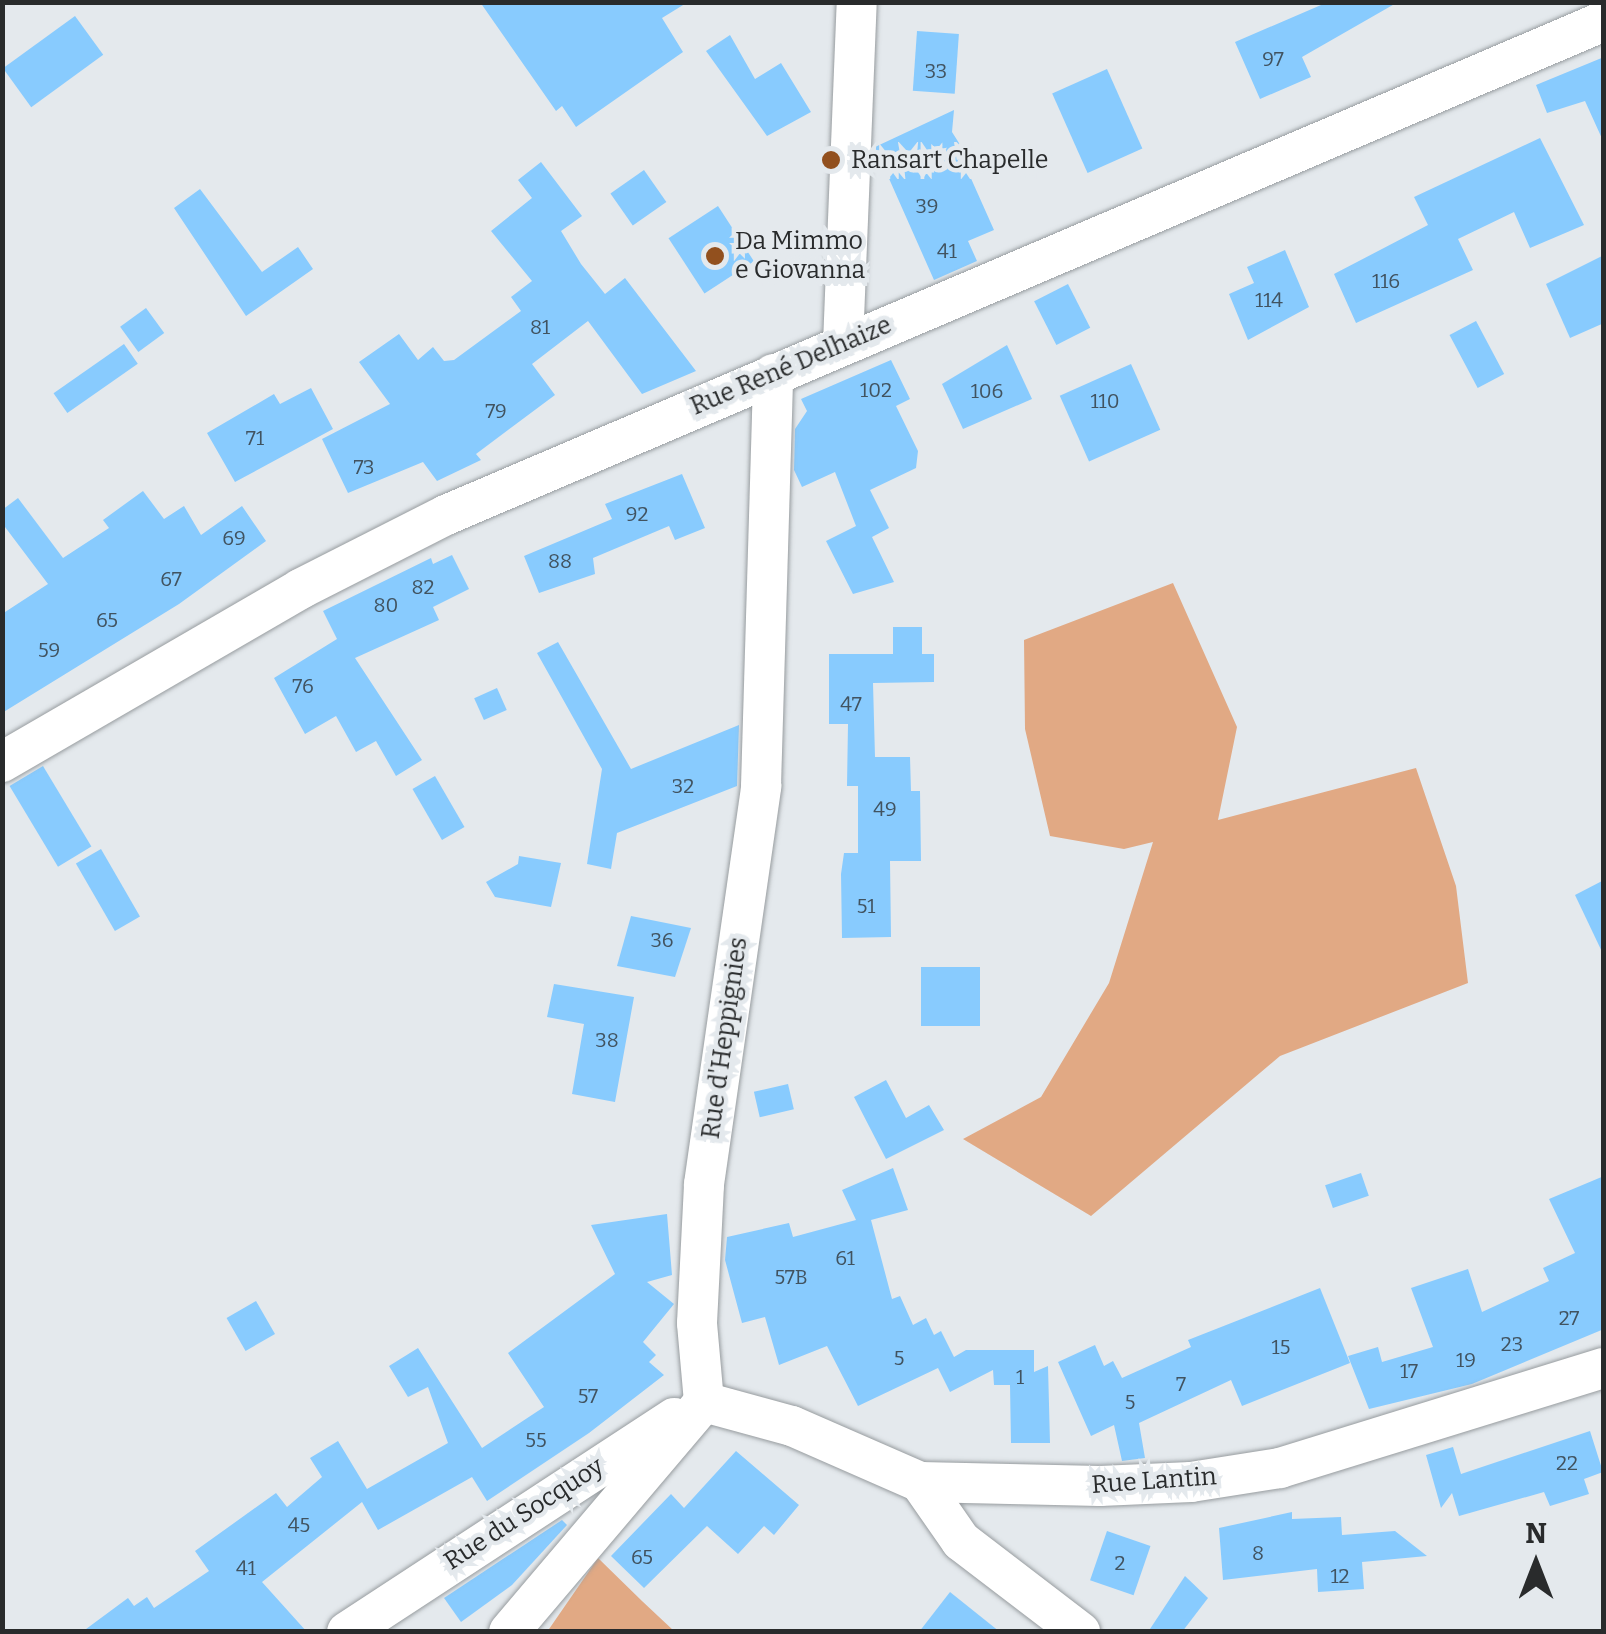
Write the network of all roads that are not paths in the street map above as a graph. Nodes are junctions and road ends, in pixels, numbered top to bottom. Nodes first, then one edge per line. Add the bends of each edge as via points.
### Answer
1 (857, 2) edge
2 (1604, 21) edge
3 (843, 344) junction
4 (773, 374) junction
5 (2, 762) edge
6 (1604, 1368) edge
7 (704, 1402) junction
8 (920, 1482) junction
9 (347, 1632) edge
10 (509, 1632) edge
11 (1080, 1632) edge

1 - 3 street
2 - 3 street, Rue René Delhaize
3 - 4 street, Rue René Delhaize
4 - 5 street, Rue René Delhaize via 357,558
4 - 7 street, Rue d'Heppignies via 761,786 704,1184 697,1323
6 - 8 street, Rue Lantin via 1280,1468 1191,1482 1100,1486
7 - 8 street, Rue Lantin via 792,1426
7 - 9 street, Rue du Socquoy
7 - 10 street
8 - 11 street via 961,1542

